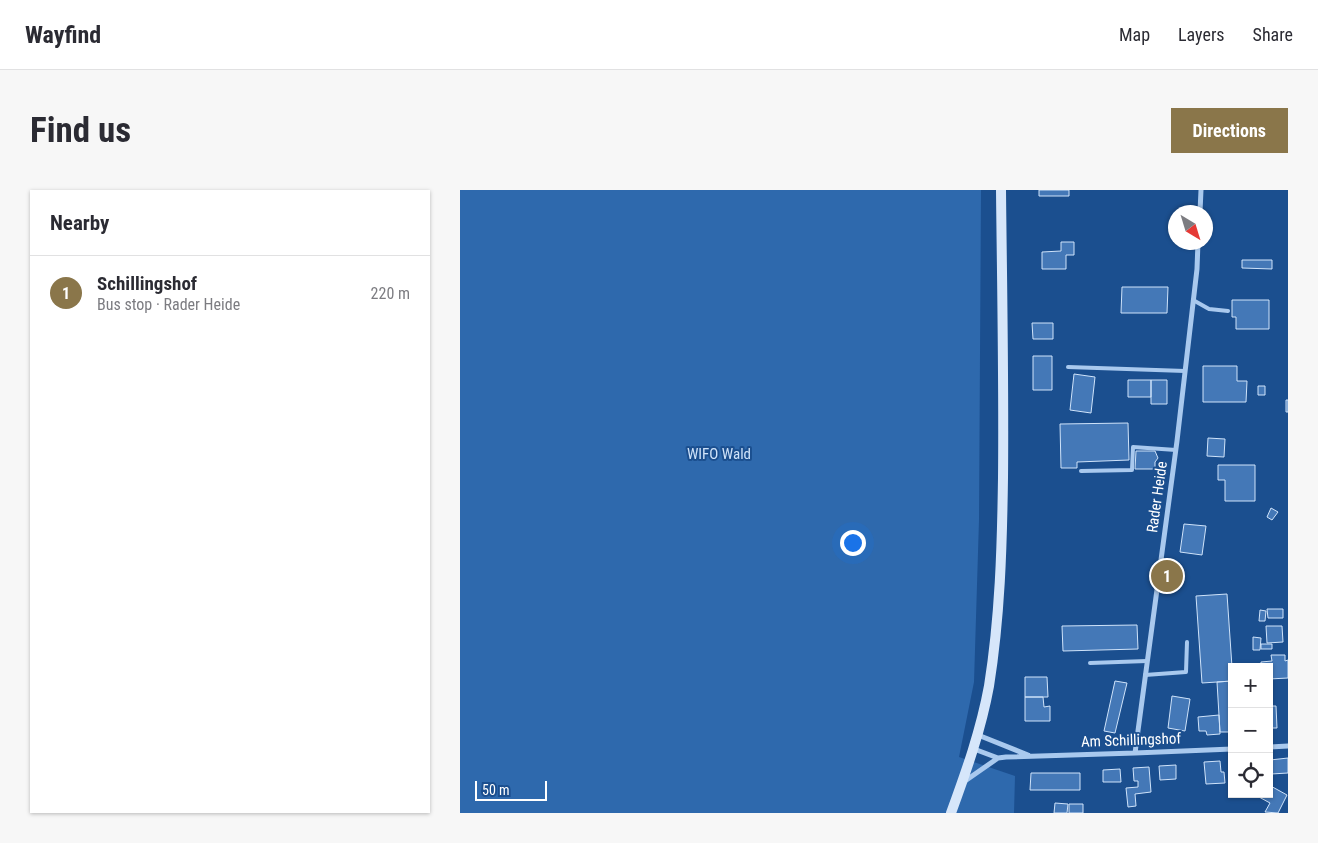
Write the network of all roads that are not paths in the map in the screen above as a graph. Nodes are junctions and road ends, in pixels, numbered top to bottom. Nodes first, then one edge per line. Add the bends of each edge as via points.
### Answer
1 (1001, 190) edge
2 (1201, 190) edge
3 (1200, 205) edge
4 (1197, 250) edge
5 (1193, 300) junction
6 (1228, 311) dead end
7 (1068, 368) dead end
8 (1185, 371) junction
9 (1176, 450) junction
10 (1081, 471) dead end
11 (1187, 642) dead end
12 (1147, 661) junction
13 (1090, 662) dead end
14 (1145, 675) junction
15 (978, 735) junction
16 (1288, 746) edge
17 (1273, 747) edge
18 (1228, 748) edge
19 (973, 749) junction
20 (1135, 754) junction
21 (1031, 756) junction
22 (998, 758) junction
23 (962, 784) junction
24 (950, 813) edge

1 - 15 main road via 1002,565 996,635
2 - 3 street
4 - 5 street, Rader Heide
5 - 6 lane via 1209,309
5 - 8 street, Rader Heide
7 - 8 lane
8 - 9 street, Rader Heide
9 - 10 lane via 1133,447 1132,470
9 - 12 street, Rader Heide
11 - 14 lane via 1186,672
12 - 13 lane
12 - 14 street, Rader Heide
14 - 20 street, Rader Heide
15 - 19 main road
15 - 21 street, Am Schillingshof
16 - 17 street
18 - 20 street, Am Schillingshof
19 - 22 street, Am Schillingshof
19 - 23 main road
20 - 21 street, Am Schillingshof
21 - 22 street, Am Schillingshof
22 - 23 street
23 - 24 main road

